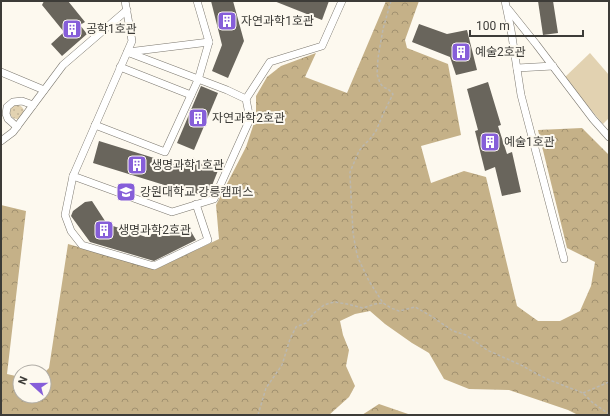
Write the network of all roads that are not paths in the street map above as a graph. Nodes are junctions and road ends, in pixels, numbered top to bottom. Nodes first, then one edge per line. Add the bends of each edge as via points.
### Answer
1 (125, 1) edge
2 (197, 1) edge
3 (342, 1) edge
4 (505, 4) edge
5 (127, 10) junction
6 (209, 42) junction
7 (127, 52) junction
8 (554, 66) junction
9 (120, 67) junction
10 (517, 68) junction
11 (1, 72) edge
12 (198, 80) junction
13 (44, 90) junction
14 (191, 95) junction
15 (246, 99) junction
16 (33, 106) junction
17 (95, 125) junction
18 (17, 127) junction
19 (609, 137) edge
20 (1, 141) edge
21 (73, 176) junction
22 (196, 204) junction
23 (564, 259) dead end

1 - 5 lane
2 - 6 lane
3 - 15 lane via 322,46 270,62
4 - 8 lane
4 - 10 lane via 512,30
5 - 7 lane via 132,41
5 - 13 lane via 63,65
6 - 7 lane
6 - 12 lane
7 - 9 lane
7 - 12 lane
8 - 10 lane
8 - 19 lane
9 - 14 lane
9 - 17 lane
10 - 23 lane via 521,95
11 - 13 lane
12 - 14 lane
12 - 15 lane
13 - 16 lane
14 - 17 lane via 165,152
15 - 22 lane via 250,119 214,198
16 - 18 lane
16 - 18 lane via 22,101 13,102 7,107 8,119
17 - 21 lane
18 - 20 lane
21 - 22 lane via 172,212
21 - 22 lane via 65,215 71,232 82,244 154,266 208,240

